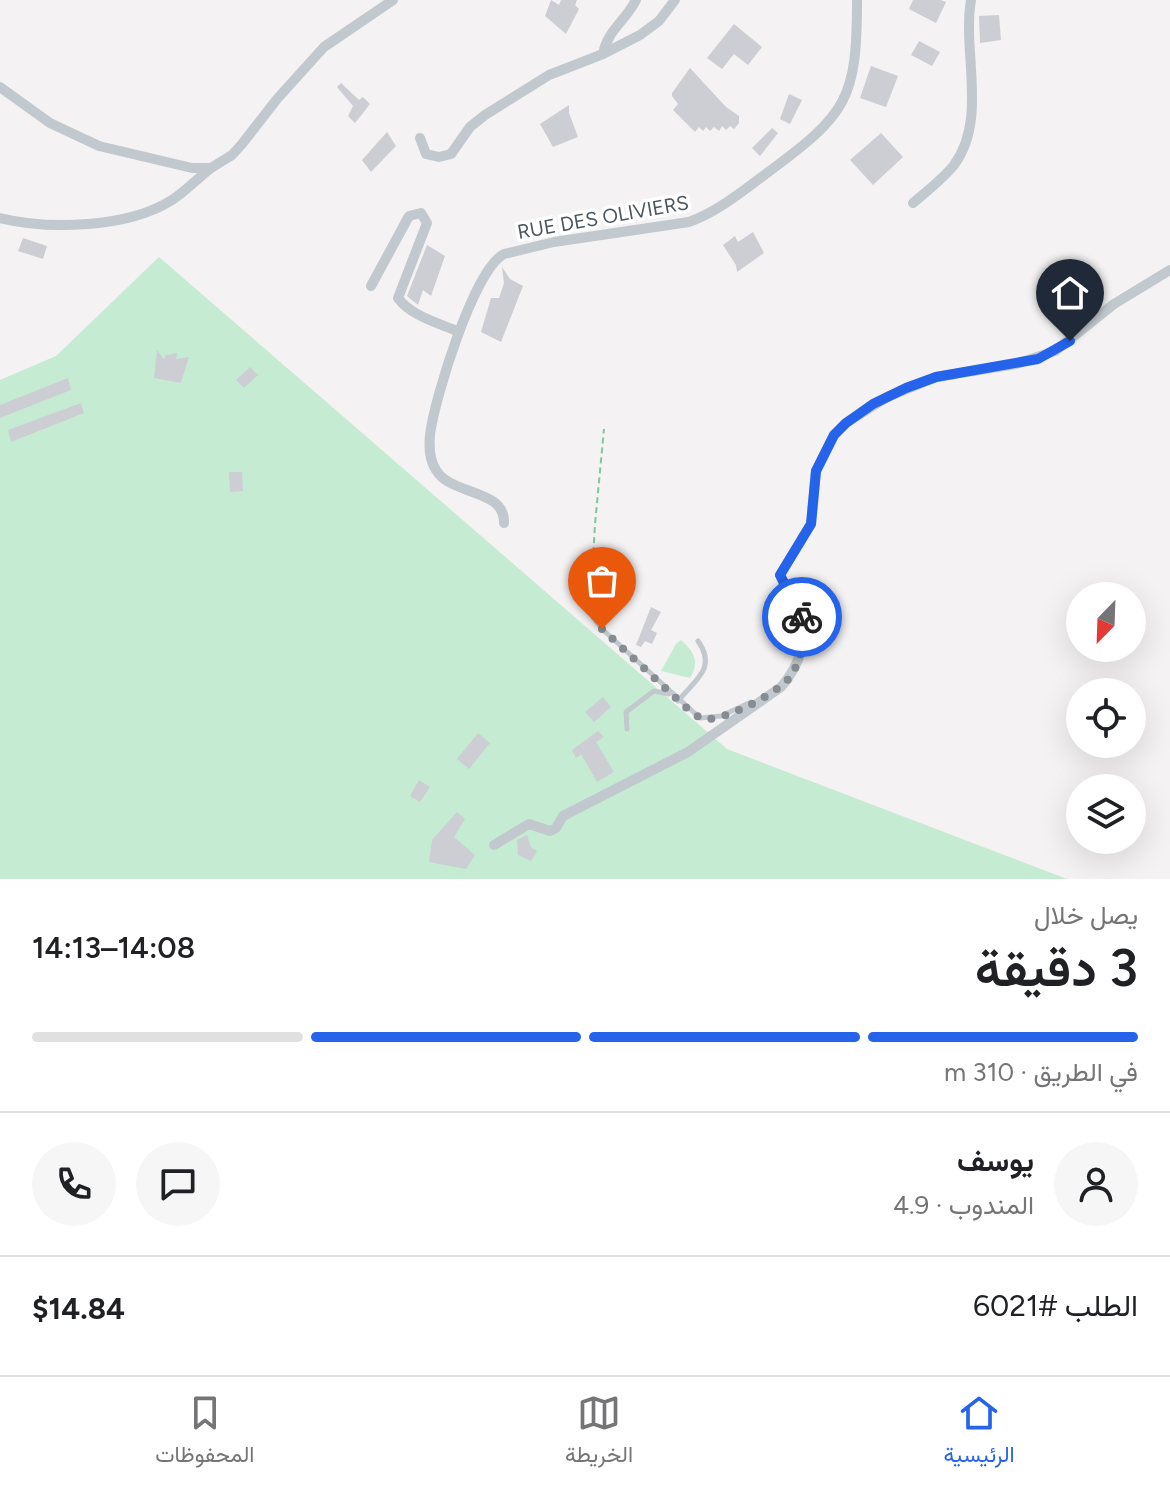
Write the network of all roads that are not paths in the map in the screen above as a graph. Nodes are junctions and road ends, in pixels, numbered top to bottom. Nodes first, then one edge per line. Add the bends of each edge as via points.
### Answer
1 (393, 0) edge
2 (636, 0) edge
3 (675, 0) edge
4 (857, 0) edge
5 (971, 0) edge
6 (603, 54) junction
7 (0, 87) edge
8 (420, 138) dead end
9 (211, 168) junction
10 (913, 203) dead end
11 (0, 218) edge
12 (1170, 270) edge
13 (371, 286) dead end
14 (459, 332) junction
15 (504, 523) dead end
16 (593, 617) dead end
17 (698, 641) dead end
18 (671, 694) junction
19 (767, 695) junction
20 (678, 701) junction
21 (627, 729) dead end
22 (494, 845) dead end

1 - 9 street via 324,47 232,155
2 - 6 street via 609,34
3 - 6 street via 652,27
4 - 14 street, RUE DES OLIVIERS via 852,78 834,117 815,138 700,218 554,242 496,258
5 - 10 street via 966,138 954,164
6 - 8 street via 549,75 485,115 451,154 426,154
7 - 9 street via 50,123 99,146
9 - 11 street via 171,201 134,216 79,225
12 - 19 street via 1114,304 1055,351 906,388 873,404 834,435 816,471 811,524 780,575 804,621 798,660 781,687
13 - 14 street via 409,216 421,213 427,223 398,298 419,315
14 - 15 street, RUE DES OLIVIERS via 434,414 430,456 448,484 496,502
16 - 18 lane
17 - 20 lane via 707,665
18 - 20 lane
18 - 21 lane via 654,691 626,712
19 - 20 lane via 709,719
19 - 22 street via 688,752 563,816 556,828 529,824

